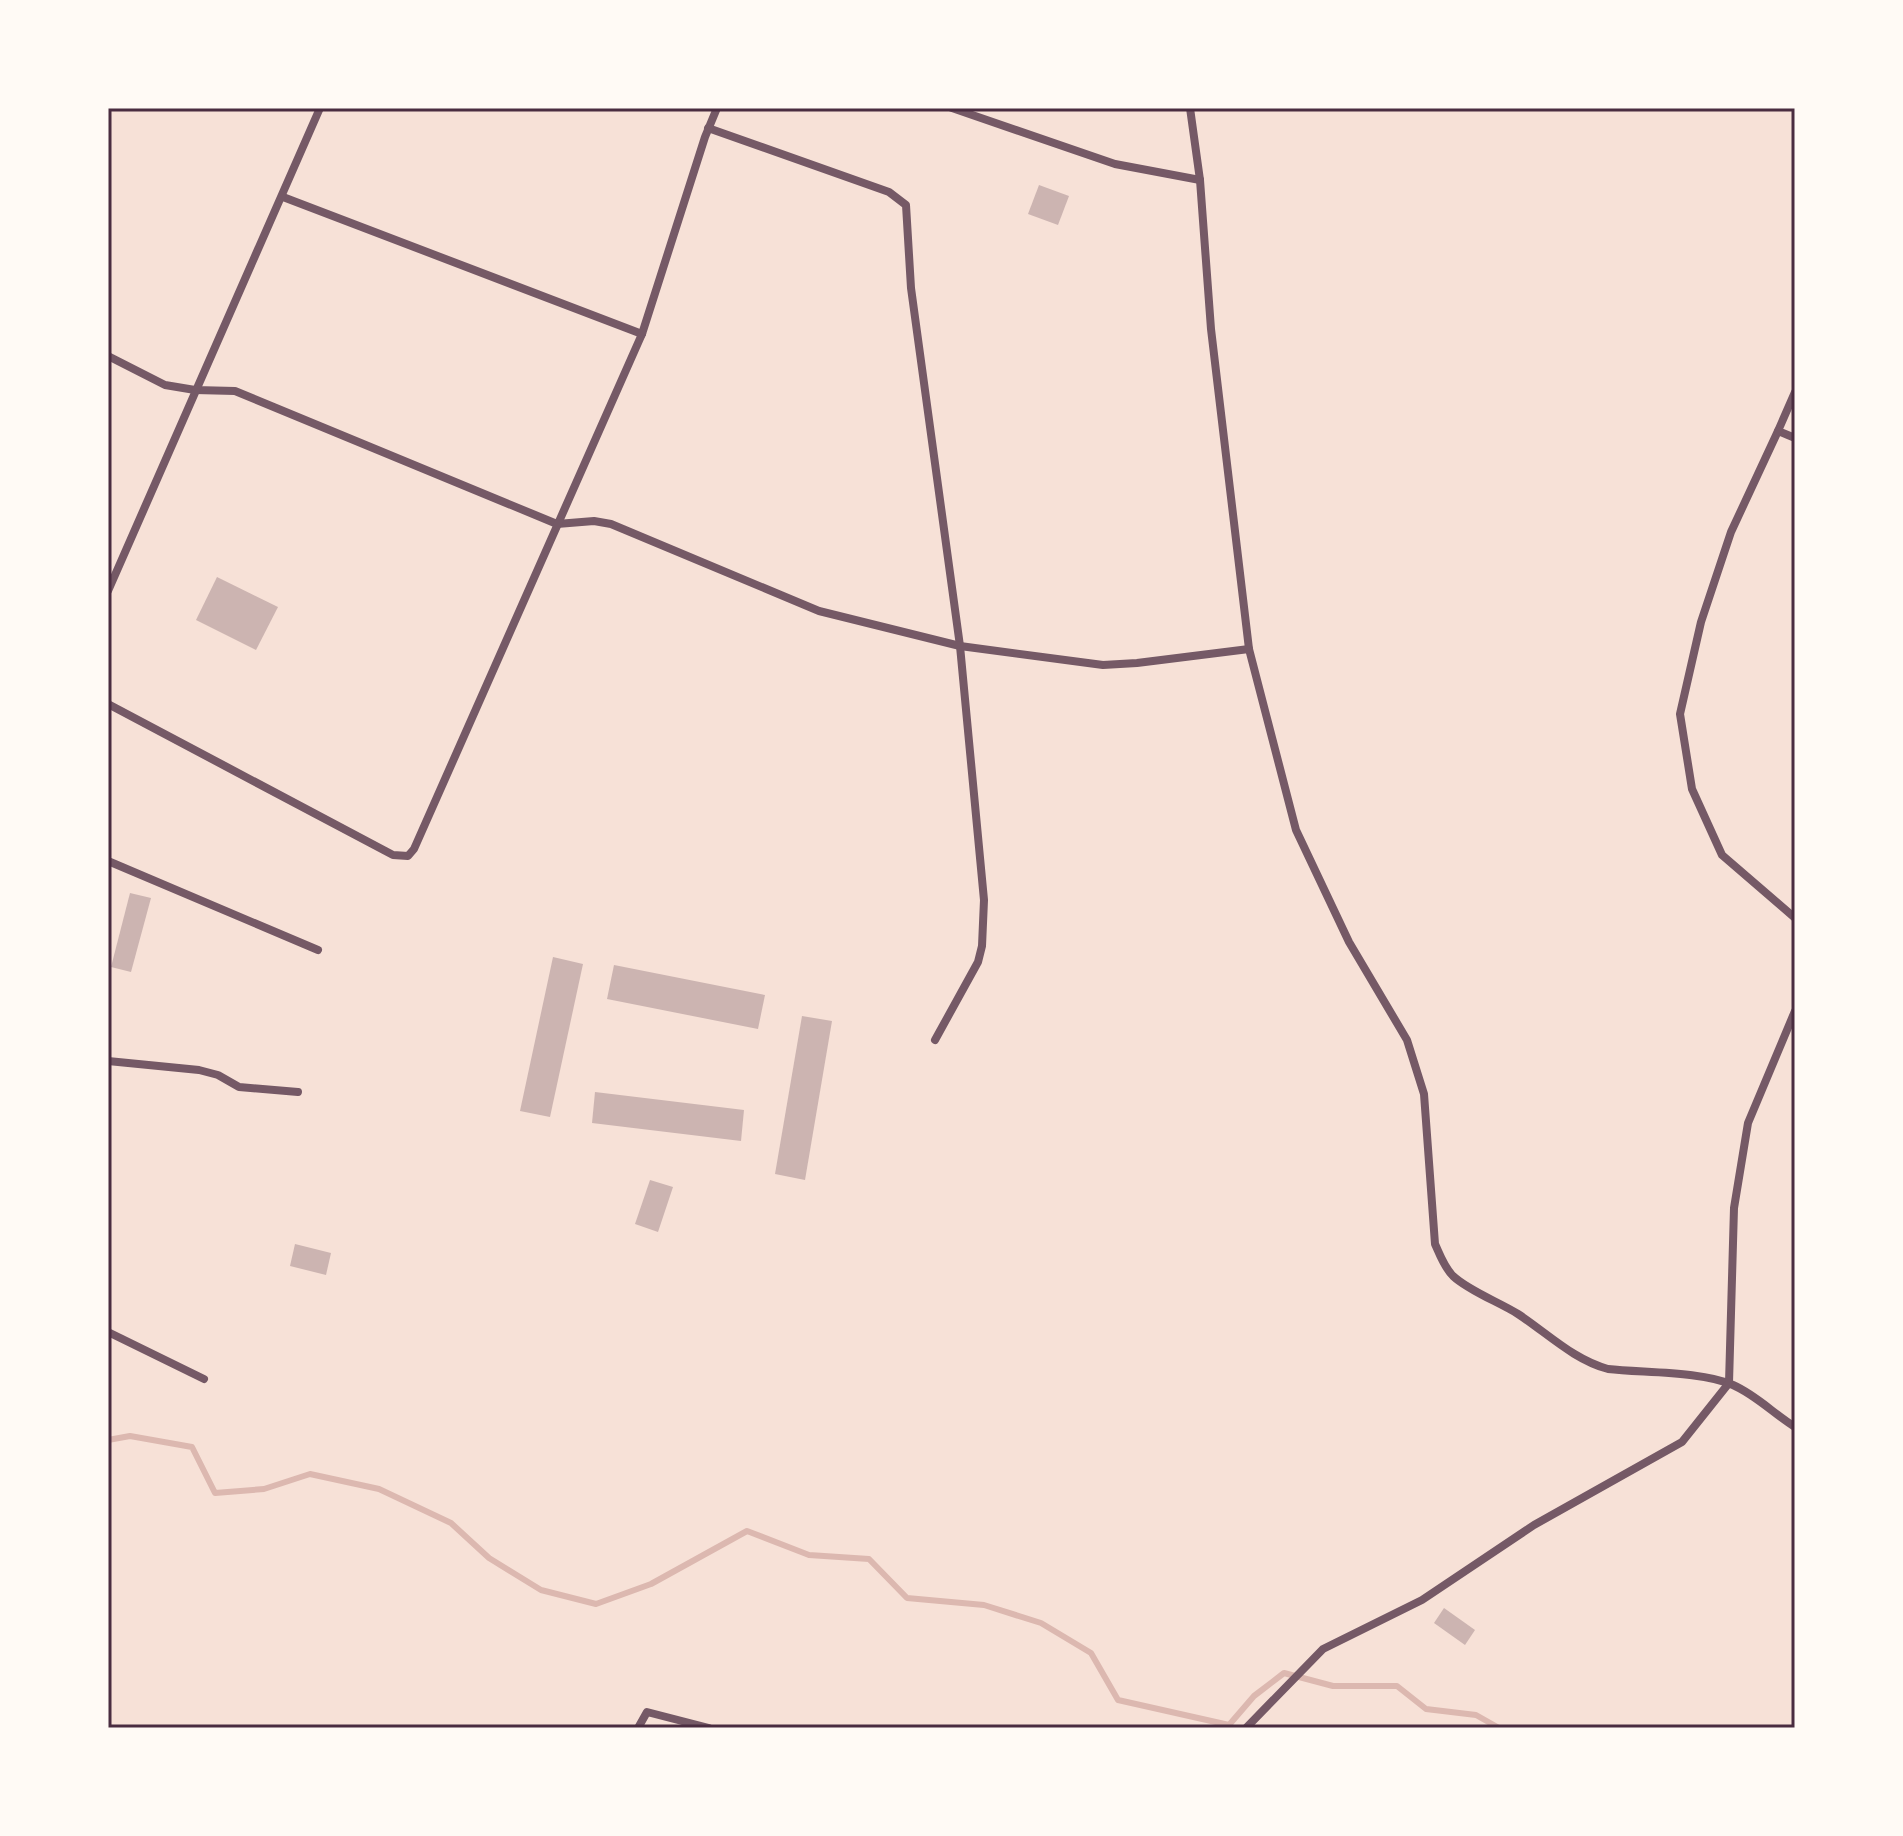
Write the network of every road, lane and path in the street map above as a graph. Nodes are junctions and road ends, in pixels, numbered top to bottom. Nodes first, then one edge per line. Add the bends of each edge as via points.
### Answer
1 (320, 108) edge
2 (717, 108) edge
3 (952, 108) edge
4 (1190, 108) edge
5 (708, 128) junction
6 (1200, 180) junction
7 (283, 197) junction
8 (642, 334) junction
9 (108, 356) edge
10 (195, 390) junction
11 (1795, 392) edge
12 (1778, 431) junction
13 (1795, 438) edge
14 (557, 524) junction
15 (108, 591) edge
16 (960, 646) junction
17 (1249, 649) junction
18 (108, 704) edge
19 (108, 861) edge
20 (1795, 918) edge
21 (318, 950) dead end
22 (1795, 1011) edge
23 (935, 1040) dead end
24 (108, 1061) edge
25 (298, 1092) dead end
26 (108, 1332) edge
27 (204, 1379) dead end
28 (1729, 1383) junction
29 (1795, 1427) edge
30 (638, 1728) edge
31 (709, 1728) edge
32 (1246, 1728) edge

1 - 7 street
2 - 5 street
3 - 6 street via 1115,164
4 - 6 street
5 - 8 street
5 - 16 street via 889,192 906,205 917,344
6 - 17 street via 1211,329
7 - 8 street
7 - 10 street
8 - 14 street
9 - 10 street via 165,385
10 - 14 street via 235,391
10 - 15 street
11 - 12 street
12 - 13 street
12 - 20 street via 1731,532 1701,622 1680,714 1692,789 1722,855
14 - 16 street via 611,524 819,611
14 - 18 street via 408,856 393,855
16 - 17 street via 1103,665
16 - 23 street via 984,922 978,962
17 - 28 street via 1296,830 1349,942 1407,1040 1424,1094 1435,1244 1443,1264 1455,1278 1595,1365
19 - 21 street
22 - 28 street via 1748,1123 1734,1208
24 - 25 street via 199,1070 239,1087
26 - 27 street
28 - 29 street
28 - 32 street via 1682,1442 1534,1525 1422,1600 1323,1649
30 - 31 street via 647,1712

